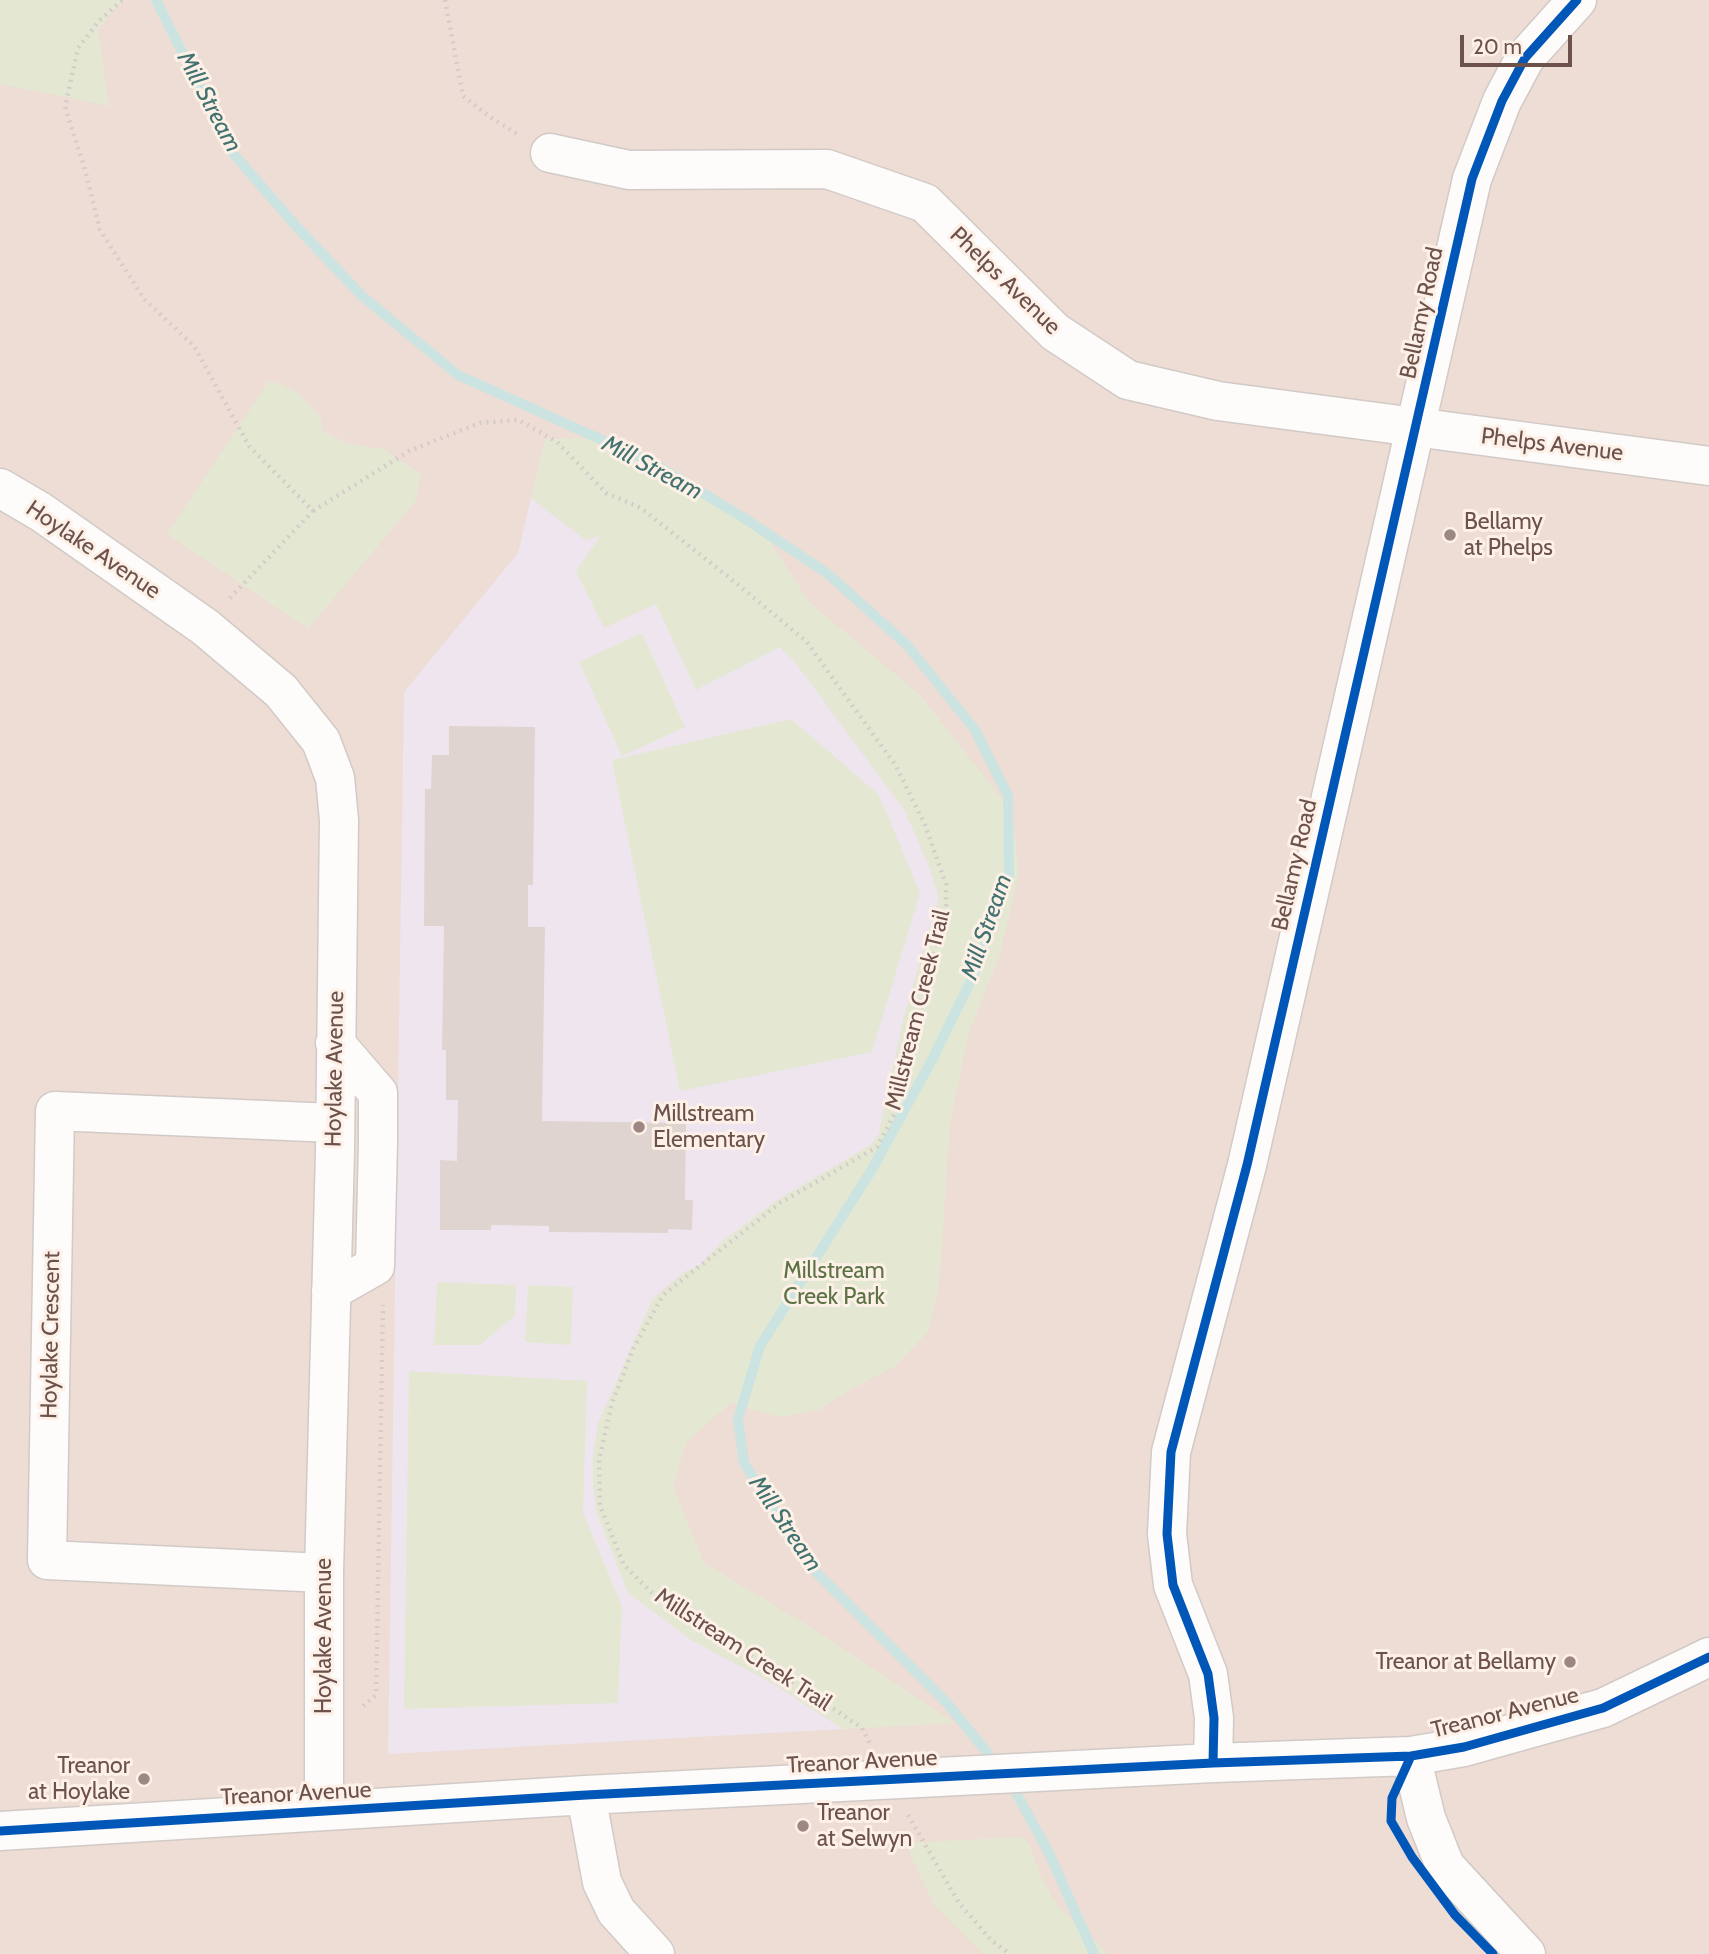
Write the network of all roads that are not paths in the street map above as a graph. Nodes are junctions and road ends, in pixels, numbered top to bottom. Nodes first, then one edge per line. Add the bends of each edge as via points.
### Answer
1 (1577, 0) edge
2 (550, 153) road end
3 (1417, 428) junction
4 (1709, 466) edge
5 (0, 488) edge
6 (335, 1043) junction
7 (333, 1123) junction
8 (331, 1291) junction
9 (324, 1573) junction
10 (1709, 1657) edge
11 (1411, 1756) junction
12 (1213, 1763) junction
13 (586, 1795) junction
14 (324, 1810) junction
15 (0, 1831) edge
16 (655, 1954) edge
17 (1526, 1954) edge

1 - 3 street, Bellamy Road via 1525,58 1502,101 1472,179
2 - 3 street, Phelps Avenue via 629,170 827,169 925,202 1055,332 1128,380 1218,401
3 - 4 street, Phelps Avenue
3 - 12 street, Bellamy Road via 1247,1165 1171,1452 1167,1534 1173,1585 1208,1674
5 - 6 street, Hoylake Avenue via 205,626 281,691 321,741 335,778 340,821
6 - 7 street, Hoylake Avenue
6 - 8 street via 378,1093 375,1266
7 - 8 street, Hoylake Avenue
7 - 9 street, Hoylake Crescent via 55,1111 47,1560
8 - 9 street, Hoylake Avenue
9 - 14 street, Hoylake Avenue
10 - 11 street, Treanor Avenue via 1603,1708 1464,1748
11 - 12 street, Treanor Avenue
11 - 17 street via 1426,1818 1445,1866
12 - 13 street, Treanor Avenue
13 - 14 street, Treanor Avenue
13 - 16 street via 602,1882 616,1911
14 - 15 street, Treanor Avenue

